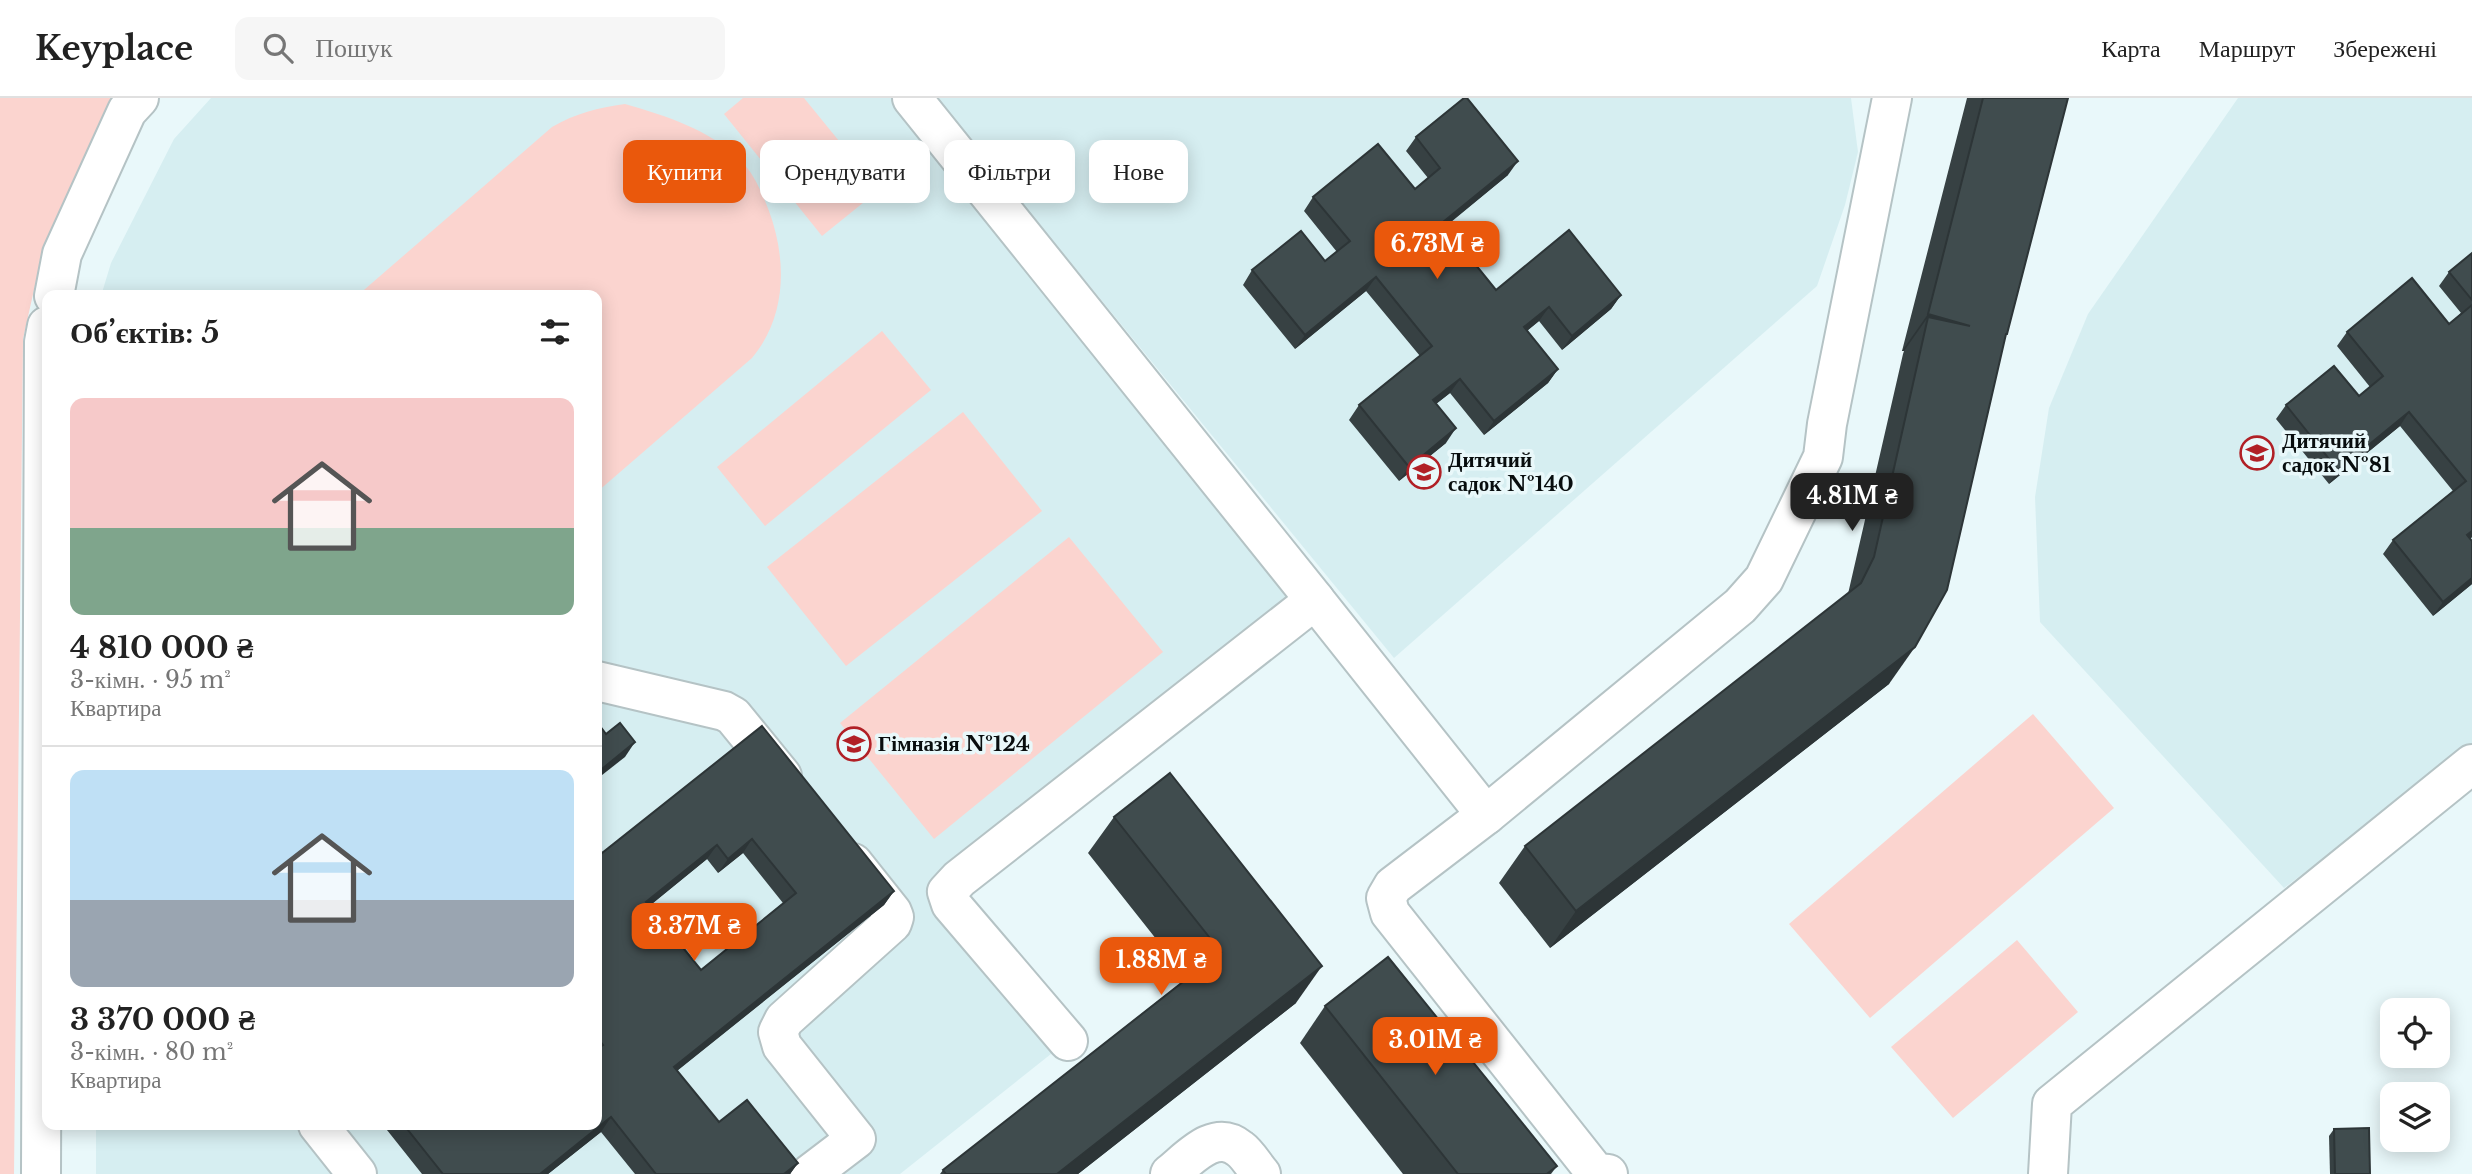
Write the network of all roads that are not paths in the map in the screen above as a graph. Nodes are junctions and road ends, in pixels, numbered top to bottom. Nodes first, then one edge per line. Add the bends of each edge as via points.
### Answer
1 (139, 98) edge
2 (912, 98) edge
3 (1892, 98) edge
4 (55, 290) edge
5 (1315, 600) junction
6 (602, 682) edge
7 (2472, 764) edge
8 (800, 798) edge
9 (1486, 816) junction
10 (834, 839) edge
11 (1068, 1041) dead end
12 (42, 1094) edge
13 (322, 1130) edge
14 (41, 1174) edge
15 (357, 1174) edge
16 (810, 1174) edge
17 (1170, 1174) edge
18 (1261, 1174) edge
19 (1600, 1174) edge
20 (2048, 1174) edge

1 - 4 street via 127,111 62,254
2 - 5 street
3 - 9 street via 1822,457 1764,579 1740,606
5 - 9 street
5 - 11 street via 947,892 951,904
6 - 8 street via 733,716
7 - 20 street via 2052,1104
9 - 19 street via 1393,886 1386,898 1390,913
10 - 16 street via 894,917 784,1020 778,1032 782,1046 856,1139
12 - 14 street
13 - 15 street
17 - 18 street via 1210,1142 1227,1142 1240,1149

